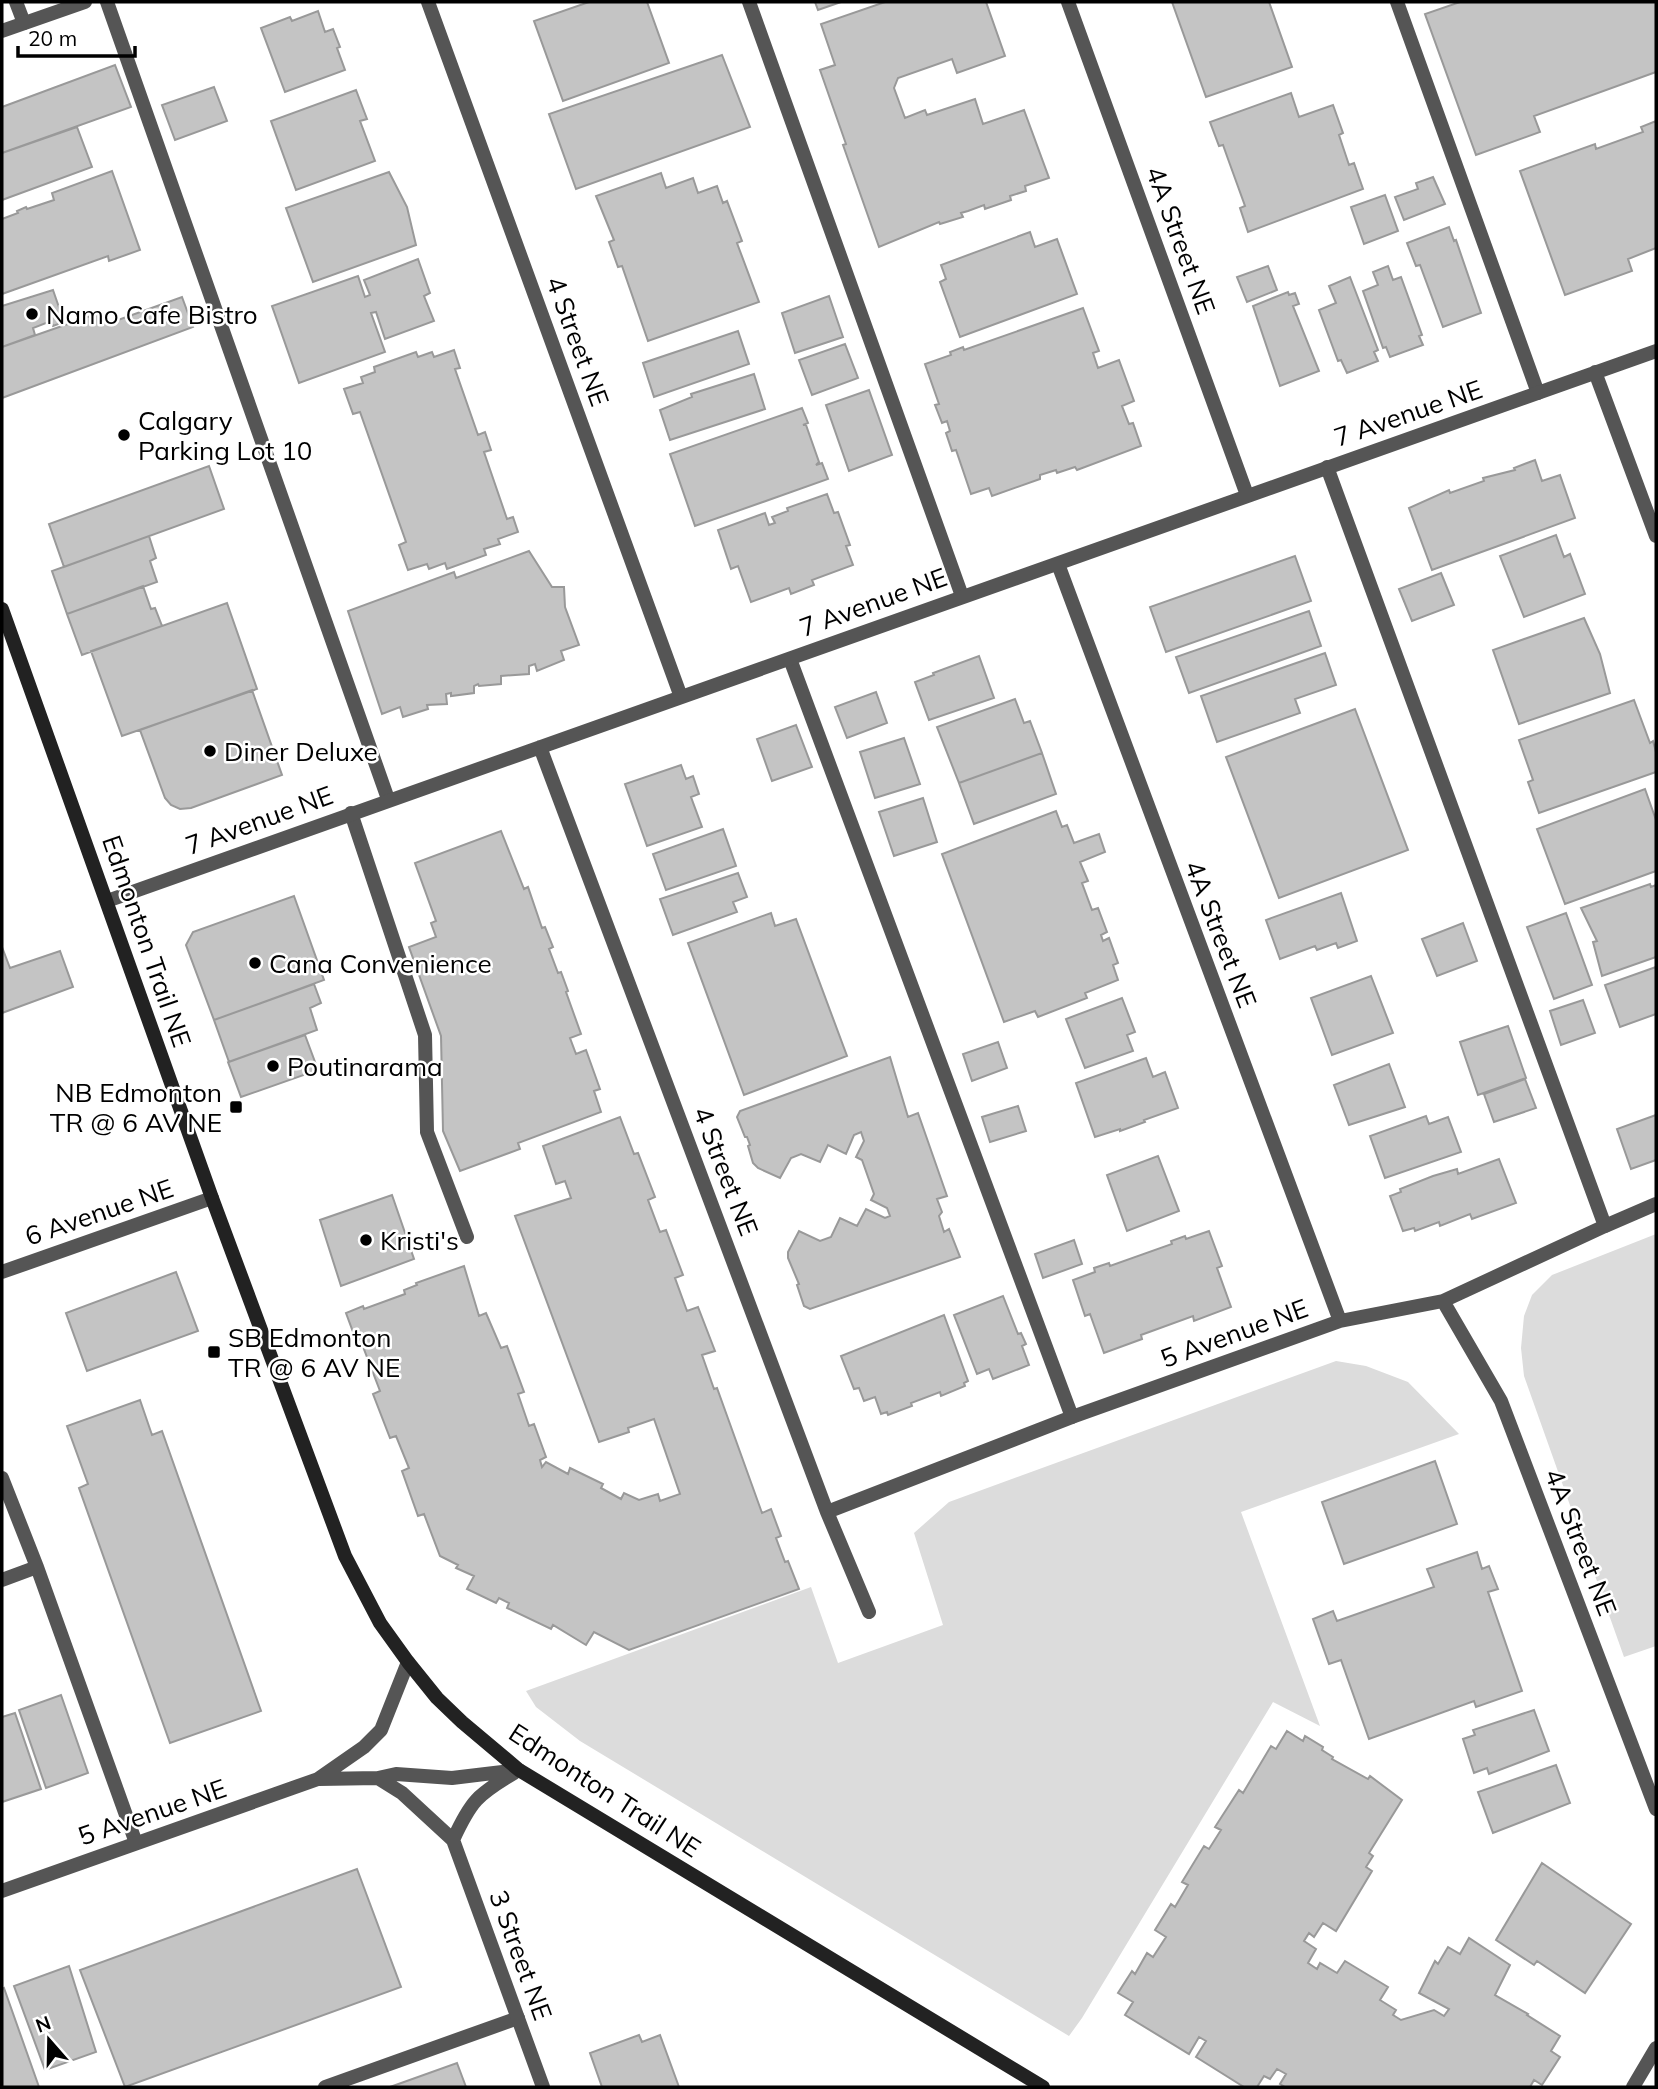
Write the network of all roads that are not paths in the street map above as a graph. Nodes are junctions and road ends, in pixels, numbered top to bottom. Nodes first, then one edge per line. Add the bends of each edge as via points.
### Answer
1 (16, 2) edge
2 (85, 2) edge
3 (107, 2) edge
4 (428, 2) edge
5 (749, 2) edge
6 (1068, 2) edge
7 (1397, 2) edge
8 (24, 23) junction
9 (2, 31) edge
10 (1656, 351) edge
11 (1595, 372) junction
12 (1538, 393) junction
13 (1327, 467) junction
14 (1247, 495) junction
15 (1656, 536) edge
16 (1058, 564) junction
17 (962, 596) junction
18 (2, 609) edge
19 (8, 646) edge
20 (790, 659) junction
21 (681, 697) junction
22 (540, 747) junction
23 (388, 799) junction
24 (351, 813) junction
25 (107, 901) junction
26 (212, 1198) junction
27 (1656, 1204) edge
28 (1605, 1226) junction
29 (467, 1237) dead end
30 (2, 1272) edge
31 (1444, 1301) junction
32 (1340, 1321) junction
33 (1072, 1417) junction
34 (2, 1478) edge
35 (827, 1512) junction
36 (37, 1567) junction
37 (2, 1580) edge
38 (869, 1612) dead end
39 (408, 1662) junction
40 (519, 1770) junction
41 (378, 1778) junction
42 (318, 1779) junction
43 (1656, 1809) edge
44 (453, 1839) junction
45 (136, 1843) junction
46 (2, 1891) edge
47 (518, 2018) junction
48 (1656, 2048) edge
49 (325, 2087) edge
50 (542, 2087) edge
51 (1043, 2087) edge
52 (1633, 2087) edge

1 - 8 street
2 - 8 street
3 - 23 street
4 - 21 street, 4 Street NE
5 - 17 street
6 - 14 street, 4A Street NE
7 - 12 street
8 - 9 street
10 - 11 street, 7 Avenue NE
11 - 12 street, 7 Avenue NE
11 - 15 street
12 - 13 street, 7 Avenue NE
13 - 14 street, 7 Avenue NE
13 - 28 street
14 - 16 street, 7 Avenue NE
16 - 17 street, 7 Avenue NE
16 - 32 street, 4A Street NE
17 - 20 street, 7 Avenue NE
18 - 19 main road, Edmonton Trail NE
19 - 25 main road, Edmonton Trail NE
20 - 21 street, 7 Avenue NE
20 - 33 street
21 - 22 street, 7 Avenue NE
22 - 23 street, 7 Avenue NE
22 - 35 street, 4 Street NE
23 - 24 street, 7 Avenue NE
24 - 25 street, 7 Avenue NE
24 - 29 street via 425,1035 427,1132
25 - 26 main road, Edmonton Trail NE
26 - 30 street, 6 Avenue NE
26 - 39 main road, Edmonton Trail NE via 345,1556 380,1623
27 - 28 street, 5 Avenue NE
28 - 31 street, 5 Avenue NE
31 - 32 street, 5 Avenue NE
31 - 43 street, 4A Street NE via 1501,1401
32 - 33 street, 5 Avenue NE
33 - 35 street, 5 Avenue NE
34 - 36 street
35 - 38 street, 4 Street NE
36 - 37 street
36 - 45 street
39 - 40 main road, Edmonton Trail NE via 454,1714
39 - 42 street, 5 Avenue NE via 381,1730
40 - 41 street, 5 Avenue NE via 453,1778 396,1774
40 - 44 street via 469,1806
40 - 51 main road, Edmonton Trail NE
41 - 42 street, 5 Avenue NE
41 - 44 street, 3 Street NE via 410,1799
42 - 45 street, 5 Avenue NE
44 - 47 street, 3 Street NE
45 - 46 street, 5 Avenue NE
47 - 49 street
47 - 50 street, 3 Street NE
48 - 52 street

